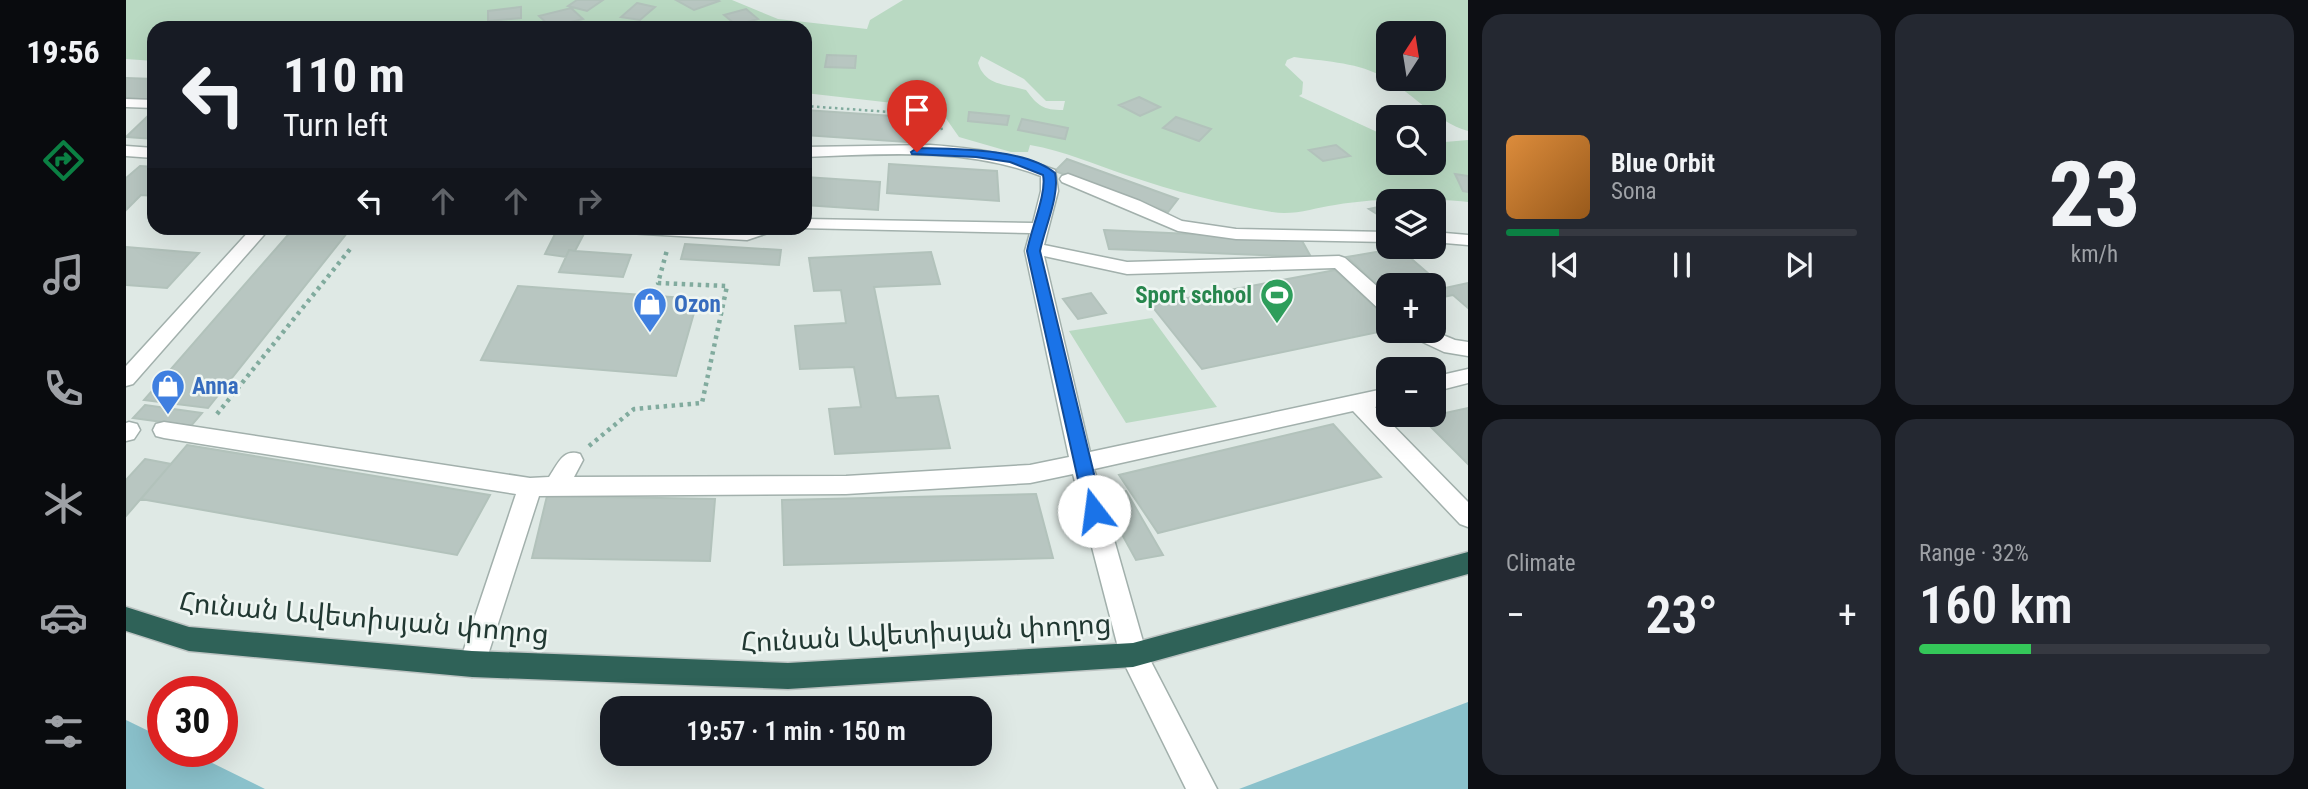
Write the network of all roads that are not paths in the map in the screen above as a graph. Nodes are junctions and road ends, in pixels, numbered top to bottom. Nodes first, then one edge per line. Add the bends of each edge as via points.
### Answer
1 (126, 103) edge
2 (147, 104) edge
3 (126, 151) edge
4 (147, 152) edge
5 (812, 152) edge
6 (1068, 179) dead end
7 (812, 224) edge
8 (1038, 228) junction
9 (255, 235) edge
10 (1376, 237) edge
11 (1446, 238) edge
12 (1468, 240) edge
13 (1034, 251) junction
14 (1376, 296) edge
15 (1442, 343) edge
16 (1468, 349) edge
17 (1468, 376) edge
18 (126, 379) edge
19 (1446, 382) edge
20 (1376, 399) edge
21 (1358, 403) junction
22 (164, 430) dead end
23 (572, 460) road end
24 (1082, 463) junction
25 (556, 486) junction
26 (530, 487) junction
27 (1468, 517) edge
28 (1468, 564) edge
29 (126, 619) edge
30 (1133, 655) junction
31 (472, 664) junction
32 (1202, 789) edge

1 - 2 street
3 - 4 street
5 - 8 street via 976,153 1013,159 1049,173 1052,188
6 - 10 street via 1178,226 1236,234
7 - 8 street
8 - 13 street
9 - 18 street
11 - 12 street
13 - 14 street via 1048,250 1127,268 1339,262
13 - 24 street
15 - 16 street
17 - 19 street
20 - 21 street
21 - 24 street
21 - 27 street
22 - 26 street
23 - 25 street
24 - 25 street via 1030,474 846,485
24 - 30 street
25 - 26 street
26 - 31 street
28 - 30 highway, Հունան Ավետիսյան փողոց
29 - 31 highway, Հունան Ավետիսյան փողոց via 189,639
30 - 31 highway, Հունան Ավետիսյան փողոց via 788,676
30 - 32 street

